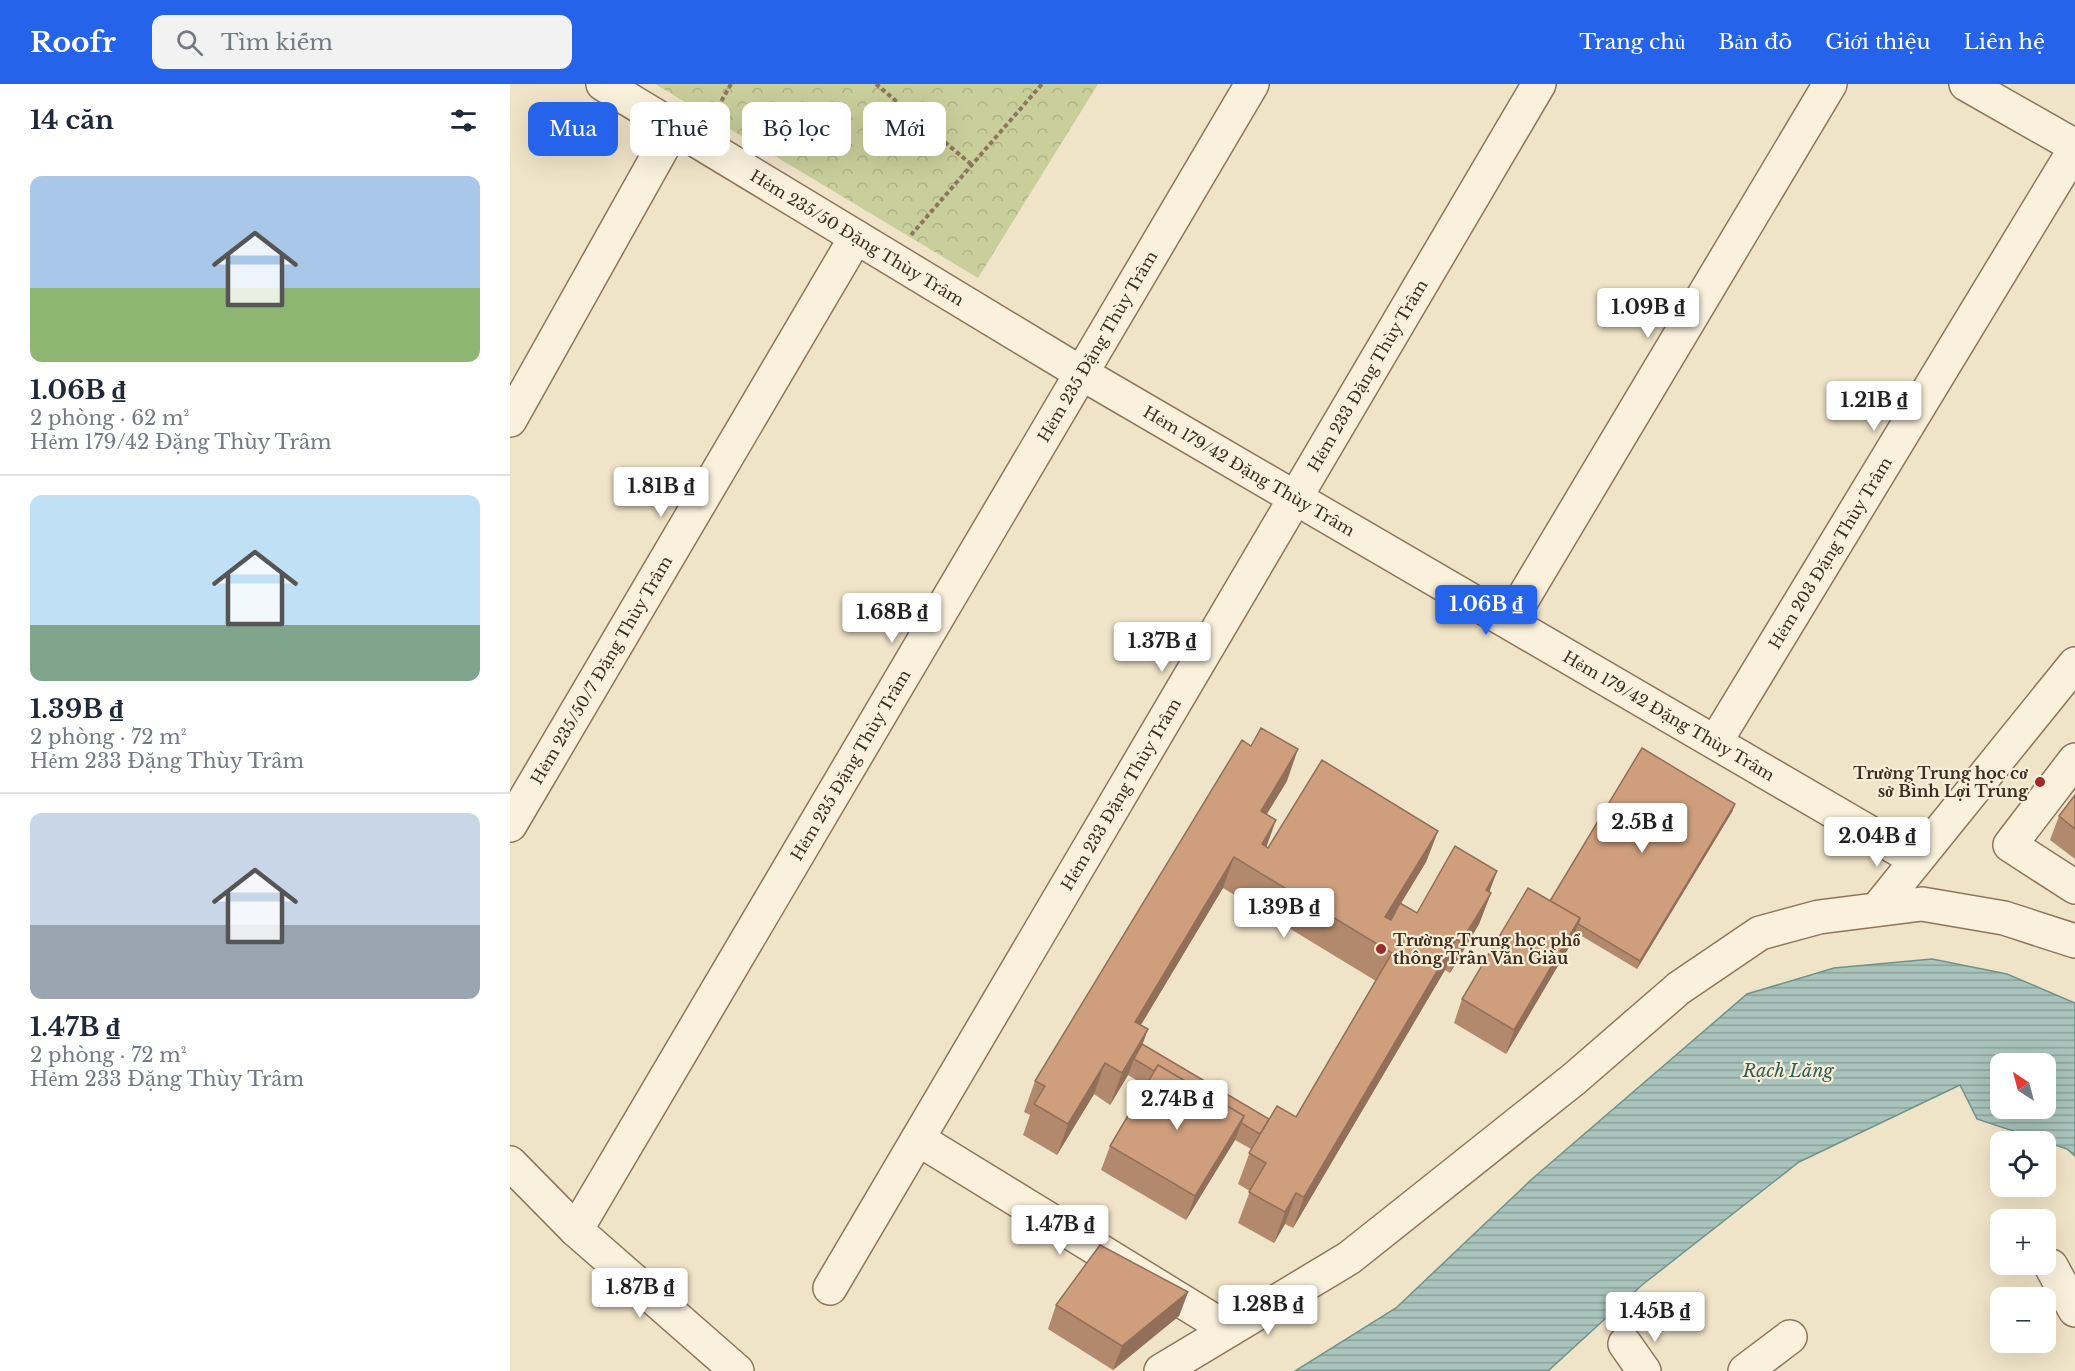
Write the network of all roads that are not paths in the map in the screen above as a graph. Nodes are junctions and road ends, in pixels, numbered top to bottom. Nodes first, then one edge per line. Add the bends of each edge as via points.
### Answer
1 (603, 84) edge
2 (1252, 84) edge
3 (1539, 84) edge
4 (1830, 84) edge
5 (1966, 84) edge
6 (633, 102) edge
7 (2075, 148) edge
8 (658, 156) edge
9 (722, 156) edge
10 (856, 237) junction
11 (1082, 373) junction
12 (510, 420) edge
13 (1297, 495) junction
14 (1510, 620) junction
15 (2075, 664) edge
16 (1716, 741) junction
17 (2075, 760) edge
18 (510, 825) edge
19 (1916, 858) junction
20 (2075, 887) edge
21 (1878, 908) junction
22 (2075, 941) edge
23 (918, 1139) junction
24 (510, 1163) edge
25 (576, 1230) junction
26 (2056, 1275) edge
27 (830, 1288) dead end
28 (2075, 1310) edge
29 (1229, 1330) junction
30 (1790, 1337) dead end
31 (1625, 1344) dead end
32 (737, 1371) edge
33 (1161, 1371) edge
34 (1644, 1371) edge
35 (1745, 1371) edge

1 - 6 street, Hẻm 235/50 Đặng Thùy Trâm
2 - 11 street, Hẻm 235 Đặng Thùy Trâm
3 - 13 street, Hẻm 233 Đặng Thùy Trâm
4 - 14 street
5 - 7 street
7 - 16 street, Hẻm 203 Đặng Thùy Trâm
8 - 12 street
9 - 10 street, Hẻm 235/50 Đặng Thùy Trâm
10 - 11 street, Hẻm 235/50 Đặng Thùy Trâm
10 - 18 street, Hẻm 235/50/7 Đặng Thùy Trâm
11 - 13 street, Hẻm 179/42 Đặng Thùy Trâm
11 - 25 street, Hẻm 235 Đặng Thùy Trâm
13 - 14 street, Hẻm 179/42 Đặng Thùy Trâm
13 - 23 street, Hẻm 233 Đặng Thùy Trâm
14 - 16 street, Hẻm 179/42 Đặng Thùy Trâm
15 - 19 street
16 - 19 street, Hẻm 179/42 Đặng Thùy Trâm
17 - 20 street via 2010,845
19 - 21 street
21 - 22 street via 1922,904 2004,918
21 - 29 street via 1819,917 1760,933 1718,959 1349,1258
23 - 27 street, Hẻm 233 Đặng Thùy Trâm
23 - 29 street
24 - 25 street
25 - 32 street
26 - 28 street
29 - 33 street
30 - 35 street
31 - 34 street

